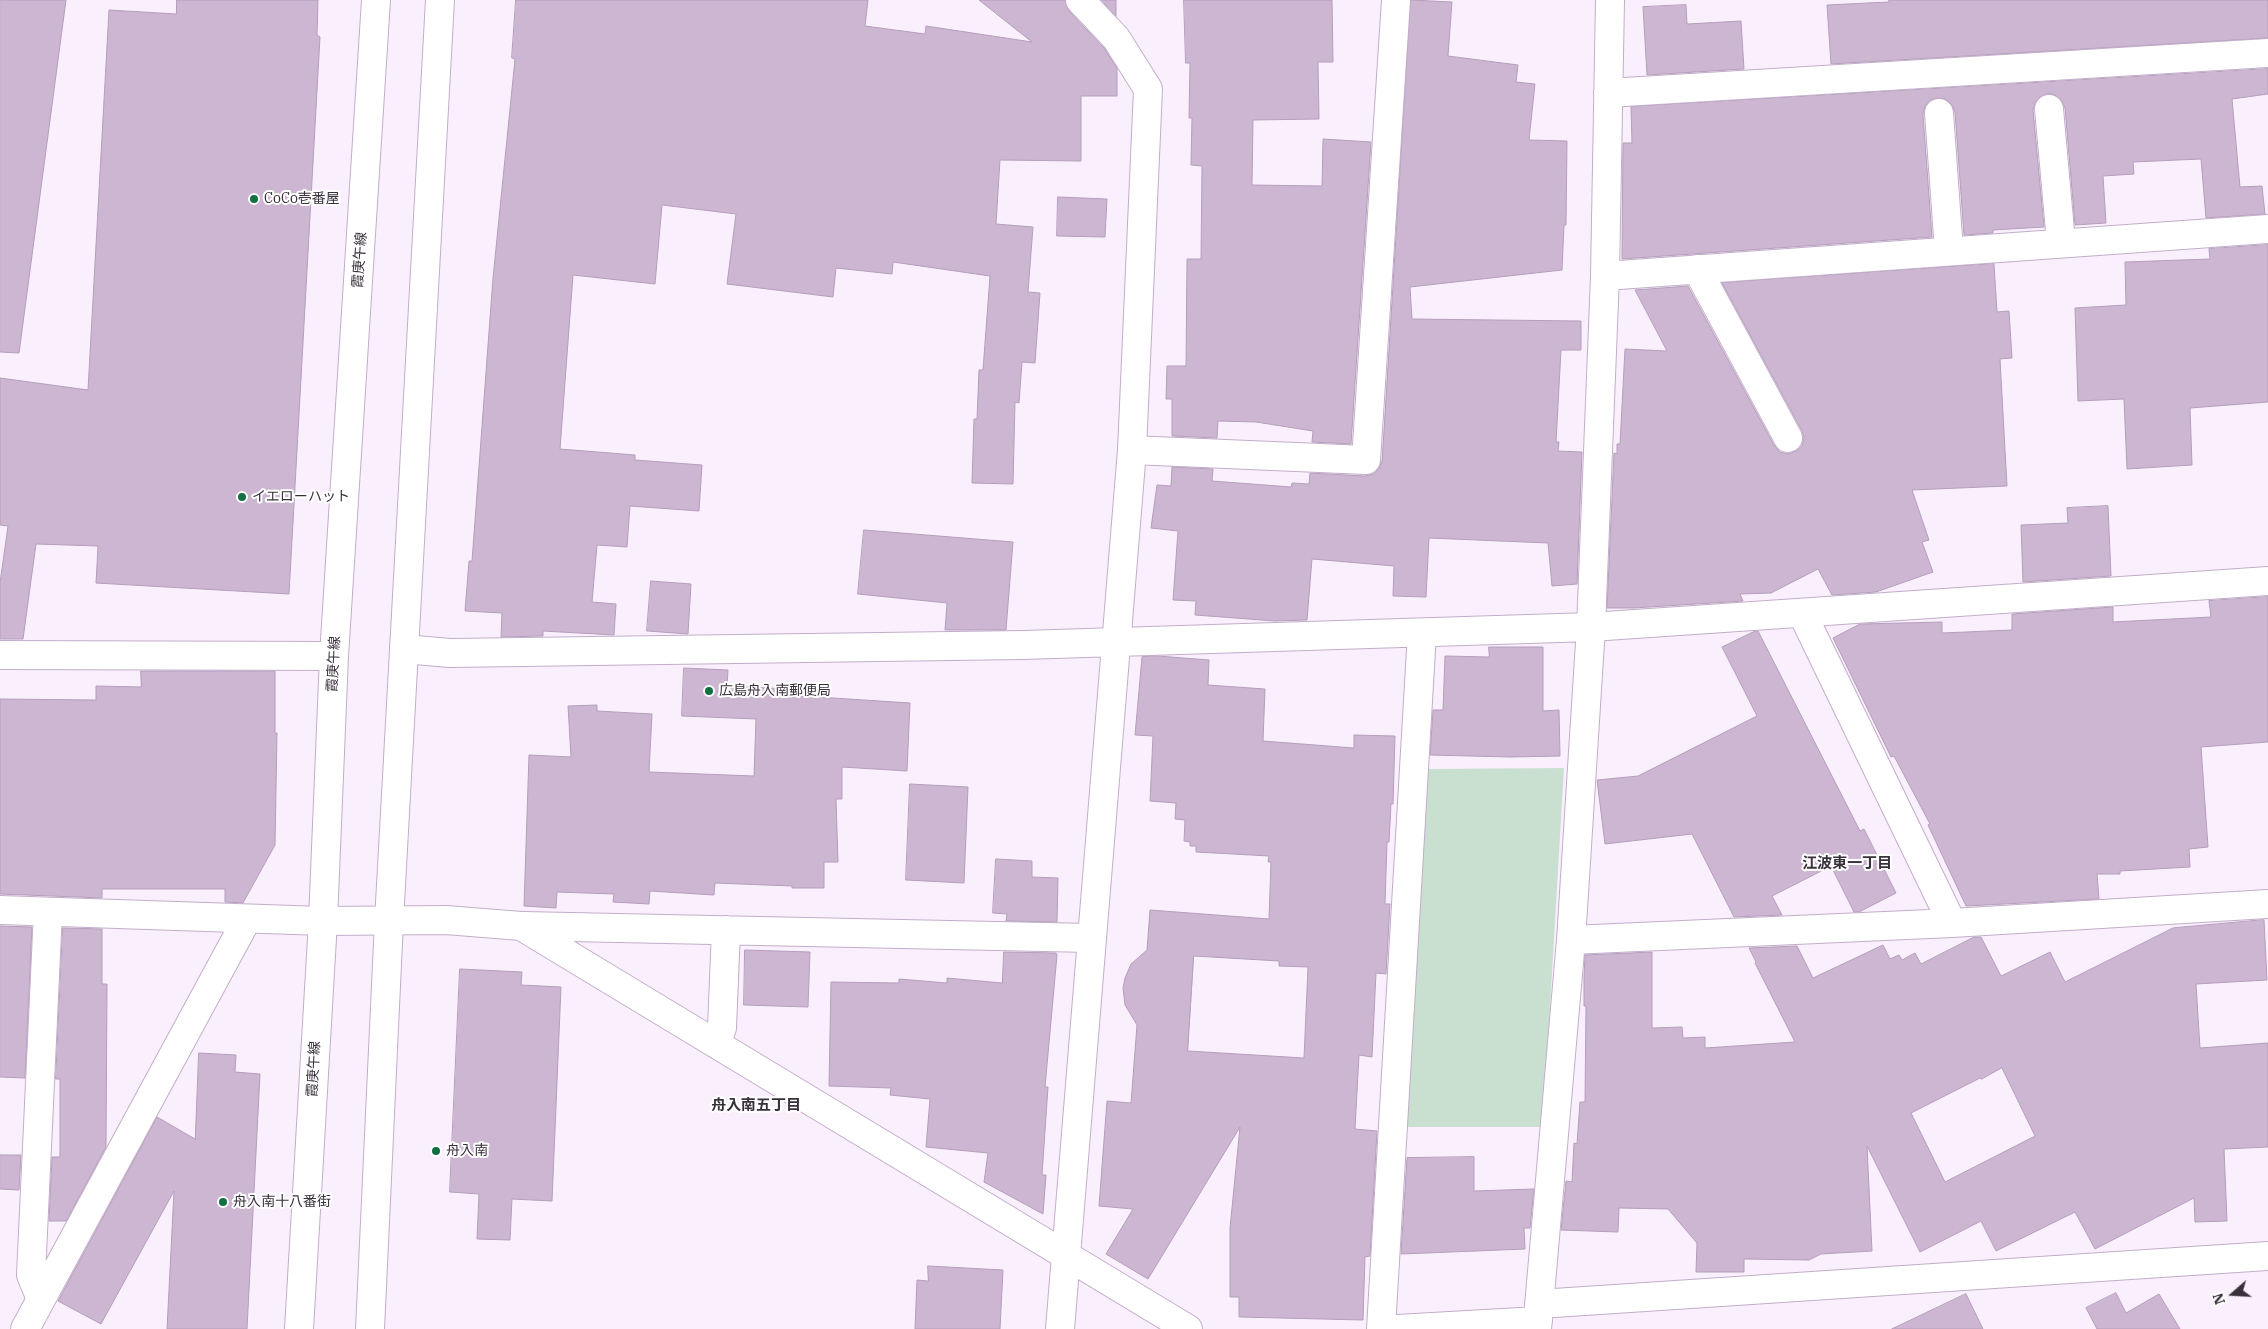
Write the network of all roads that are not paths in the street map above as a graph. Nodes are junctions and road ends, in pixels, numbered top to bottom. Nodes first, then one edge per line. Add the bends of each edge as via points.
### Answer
1 (376, 0) edge
2 (440, 0) edge
3 (1080, 0) edge
4 (1396, 0) edge
5 (1610, 0) edge
6 (2268, 52) edge
7 (1608, 93) junction
8 (2049, 109) dead end
9 (1939, 113) dead end
10 (2268, 229) edge
11 (2061, 242) junction
12 (1949, 251) junction
13 (1697, 269) junction
14 (1605, 276) junction
15 (1788, 438) dead end
16 (1132, 450) junction
17 (2268, 581) edge
18 (1802, 613) junction
19 (1591, 627) junction
20 (1422, 633) junction
21 (1116, 642) junction
22 (404, 649) junction
23 (0, 655) edge
24 (334, 656) junction
25 (2268, 904) edge
26 (0, 910) edge
27 (48, 912) junction
28 (247, 919) junction
29 (323, 921) junction
30 (388, 921) junction
31 (1952, 923) junction
32 (522, 926) junction
33 (726, 930) junction
34 (1091, 938) junction
35 (1571, 940) junction
36 (716, 1044) junction
37 (2268, 1256) edge
38 (1067, 1257) junction
39 (41, 1299) junction
40 (1538, 1318) edge
41 (25, 1329) edge
42 (299, 1329) edge
43 (370, 1329) edge
44 (1060, 1329) edge
45 (1188, 1329) edge
46 (1381, 1329) edge
47 (1397, 1329) edge

1 - 24 street, 霞庚午線
2 - 22 street
3 - 16 street via 1116,38 1148,89
4 - 16 street via 1366,460
5 - 7 street
6 - 7 street
7 - 14 street
8 - 11 street
9 - 12 street
10 - 11 street
11 - 12 street
12 - 13 street
13 - 14 street
13 - 15 street
14 - 19 street
16 - 21 street
17 - 18 street
18 - 19 street
18 - 31 street
19 - 20 street
19 - 35 street
20 - 21 street
20 - 46 street
21 - 22 street via 450,653
21 - 34 street
22 - 30 street
23 - 24 street
24 - 29 street, 霞庚午線
25 - 31 street
26 - 27 street
27 - 28 street
27 - 39 street via 31,1275
28 - 29 street
28 - 39 street
29 - 30 street
29 - 42 street, 霞庚午線
30 - 32 street via 446,920
30 - 43 street
31 - 35 street
32 - 33 street
32 - 36 street
33 - 34 street
33 - 36 street via 722,1028
34 - 38 street
35 - 40 street
36 - 38 street
37 - 40 street
38 - 44 street
38 - 45 street
39 - 41 street
40 - 47 street

